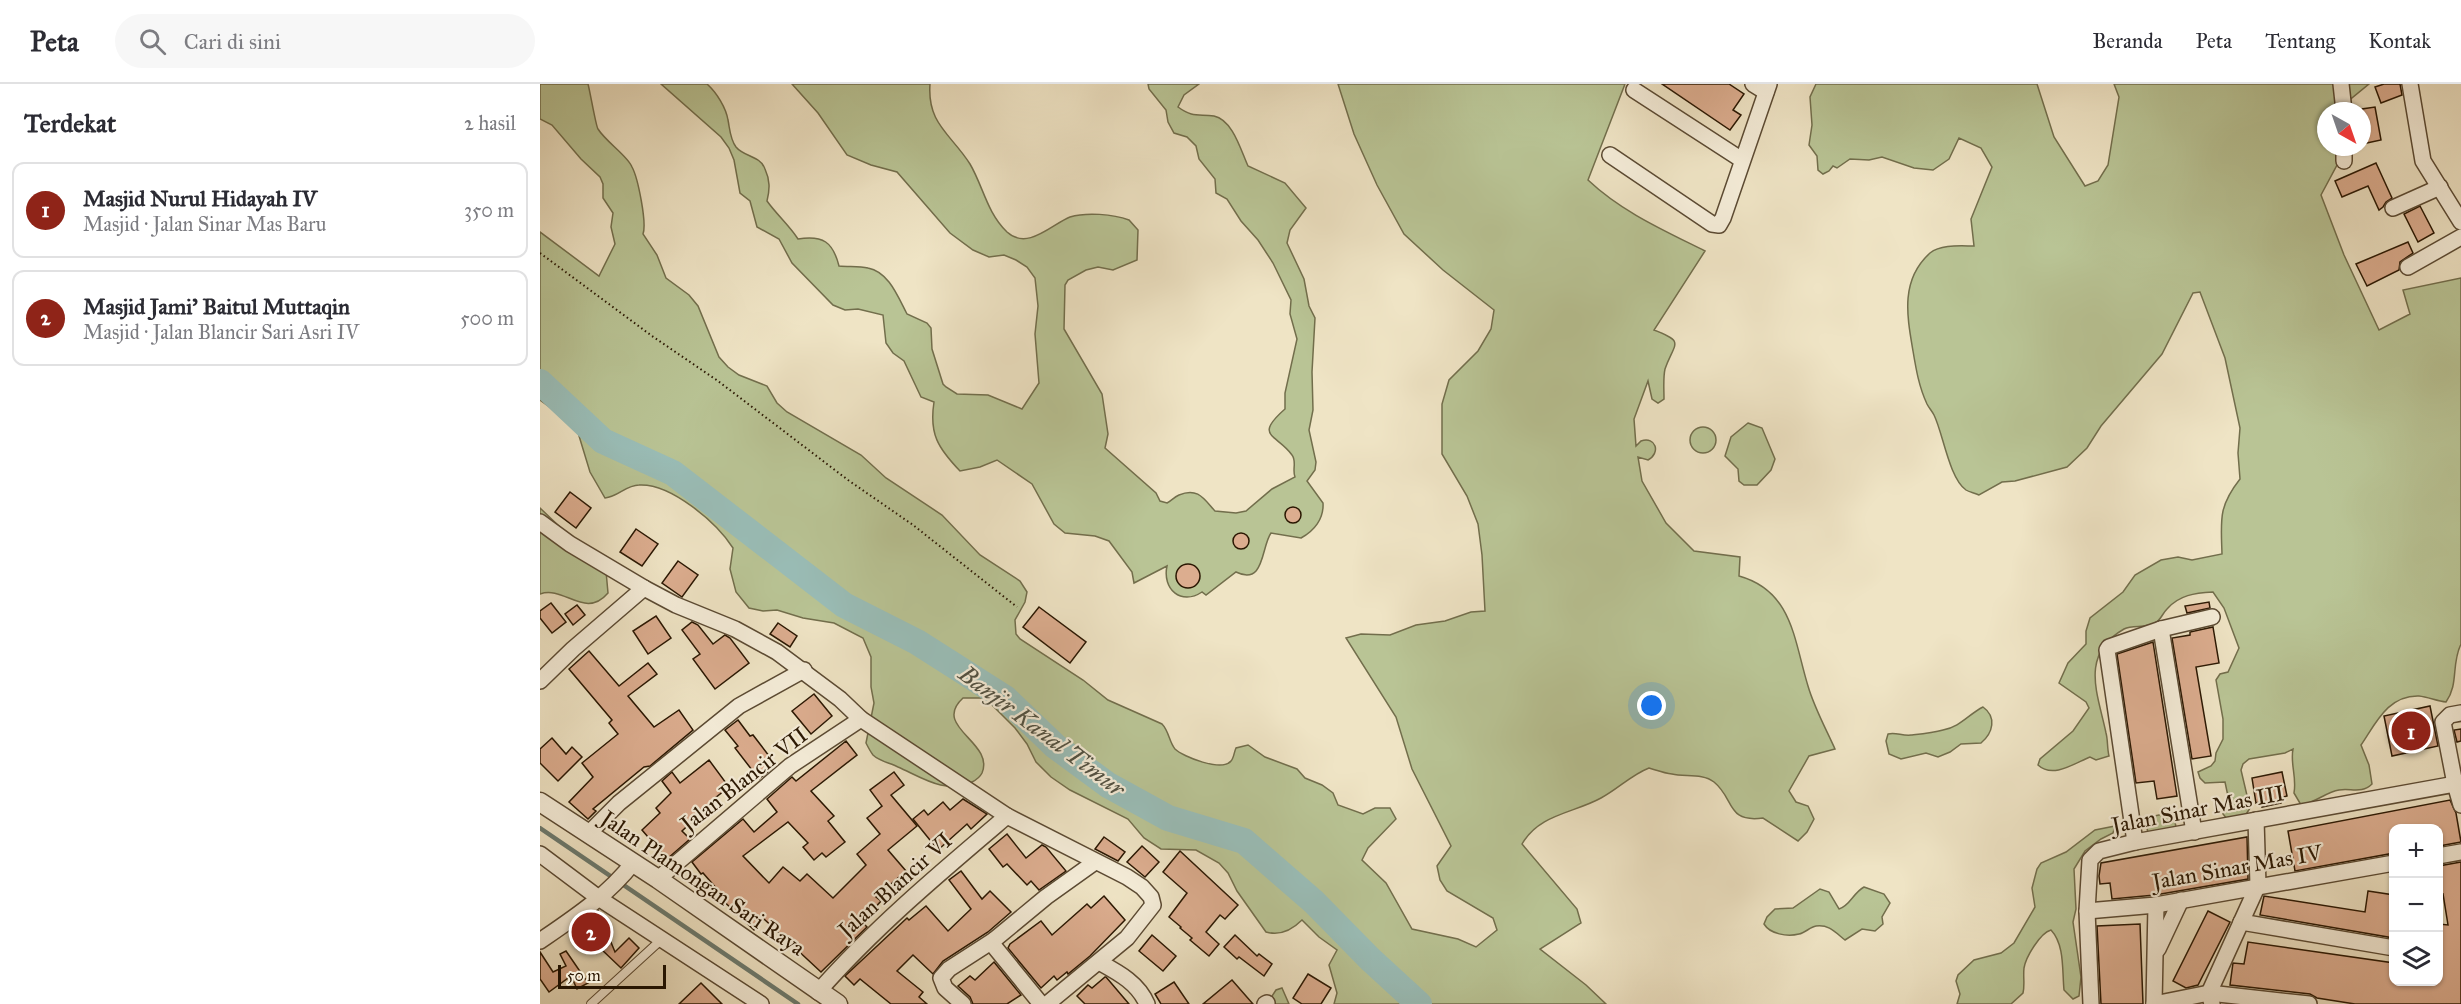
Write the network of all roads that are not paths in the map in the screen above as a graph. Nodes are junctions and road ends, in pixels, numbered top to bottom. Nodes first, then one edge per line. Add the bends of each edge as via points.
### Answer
1 (2341, 84) edge
2 (2410, 84) edge
3 (1763, 87) edge
4 (1634, 90) dead end
5 (2343, 102) edge
6 (1610, 155) dead end
7 (1742, 160) junction
8 (2440, 187) junction
9 (2393, 208) dead end
10 (2461, 222) edge
11 (2461, 237) edge
12 (2408, 267) dead end
13 (540, 522) edge
14 (644, 588) junction
15 (2212, 618) dead end
16 (2162, 629) junction
17 (804, 670) junction
18 (540, 681) edge
19 (2455, 714) edge
20 (861, 719) junction
21 (2458, 784) edge
22 (540, 802) edge
23 (2461, 805) edge
24 (1007, 816) junction
25 (2256, 820) junction
26 (2194, 832) junction
27 (588, 834) junction
28 (2135, 842) junction
29 (2461, 852) edge
30 (540, 854) edge
31 (2443, 855) edge
32 (1095, 862) junction
33 (2389, 864) edge
34 (630, 867) junction
35 (658, 879) junction
36 (2258, 885) junction
37 (605, 894) junction
38 (2181, 900) junction
39 (2156, 905) junction
40 (2087, 911) junction
41 (2241, 922) junction
42 (662, 939) junction
43 (540, 940) edge
44 (994, 940) junction
45 (2389, 947) edge
46 (2155, 954) junction
47 (1100, 962) junction
48 (2210, 998) edge
49 (741, 999) edge
50 (829, 1000) edge
51 (591, 1004) edge
52 (761, 1004) edge
53 (963, 1004) edge
54 (1041, 1004) edge
55 (1047, 1004) edge
56 (1147, 1004) edge
57 (2091, 1004) edge
58 (2154, 1004) edge
59 (2309, 1004) edge

1 - 5 street
2 - 8 street via 2423,161
3 - 7 street
4 - 7 street
6 - 7 street via 1715,225 1723,218
8 - 9 street
8 - 10 street
11 - 12 street
13 - 14 street
14 - 17 street via 735,629
14 - 18 street
15 - 16 street
16 - 26 street
16 - 28 street via 2107,650
17 - 20 street
17 - 27 street via 739,706 619,803
19 - 21 street via 2443,722
20 - 24 street
20 - 35 street, Jalan Blancir VII via 790,766
21 - 23 street
21 - 25 street, Jalan Sinar Mas III
22 - 27 street, Jalan Plamongan Sari Raya
24 - 32 street
24 - 50 street, Jalan Blancir VI via 849,957
25 - 26 street, Jalan Sinar Mas III
25 - 36 street
26 - 28 street, Jalan Sinar Mas III
27 - 34 street, Jalan Plamongan Sari Raya
28 - 40 street, Jalan Sinar Mas III via 2099,851 2090,860
29 - 31 street
30 - 37 street
32 - 44 street
32 - 47 street via 1142,887 1153,902 1151,910 1127,938
33 - 36 street, Jalan Sinar Mas IV
34 - 35 street, Jalan Plamongan Sari Raya
34 - 37 street
35 - 50 street, Jalan Plamongan Sari Raya
36 - 38 street, Jalan Sinar Mas IV
36 - 41 street
37 - 42 street
37 - 43 street
38 - 39 street, Jalan Sinar Mas IV
38 - 46 street
39 - 40 street, Jalan Sinar Mas IV
39 - 46 street
40 - 57 street, Jalan Sinar Mas III
41 - 45 street
41 - 48 street
42 - 49 street
42 - 51 lane
44 - 53 street via 941,978 945,988
44 - 54 street via 993,945
46 - 58 street
47 - 55 street
47 - 56 street via 1123,975
48 - 58 street
48 - 59 street
49 - 52 street

